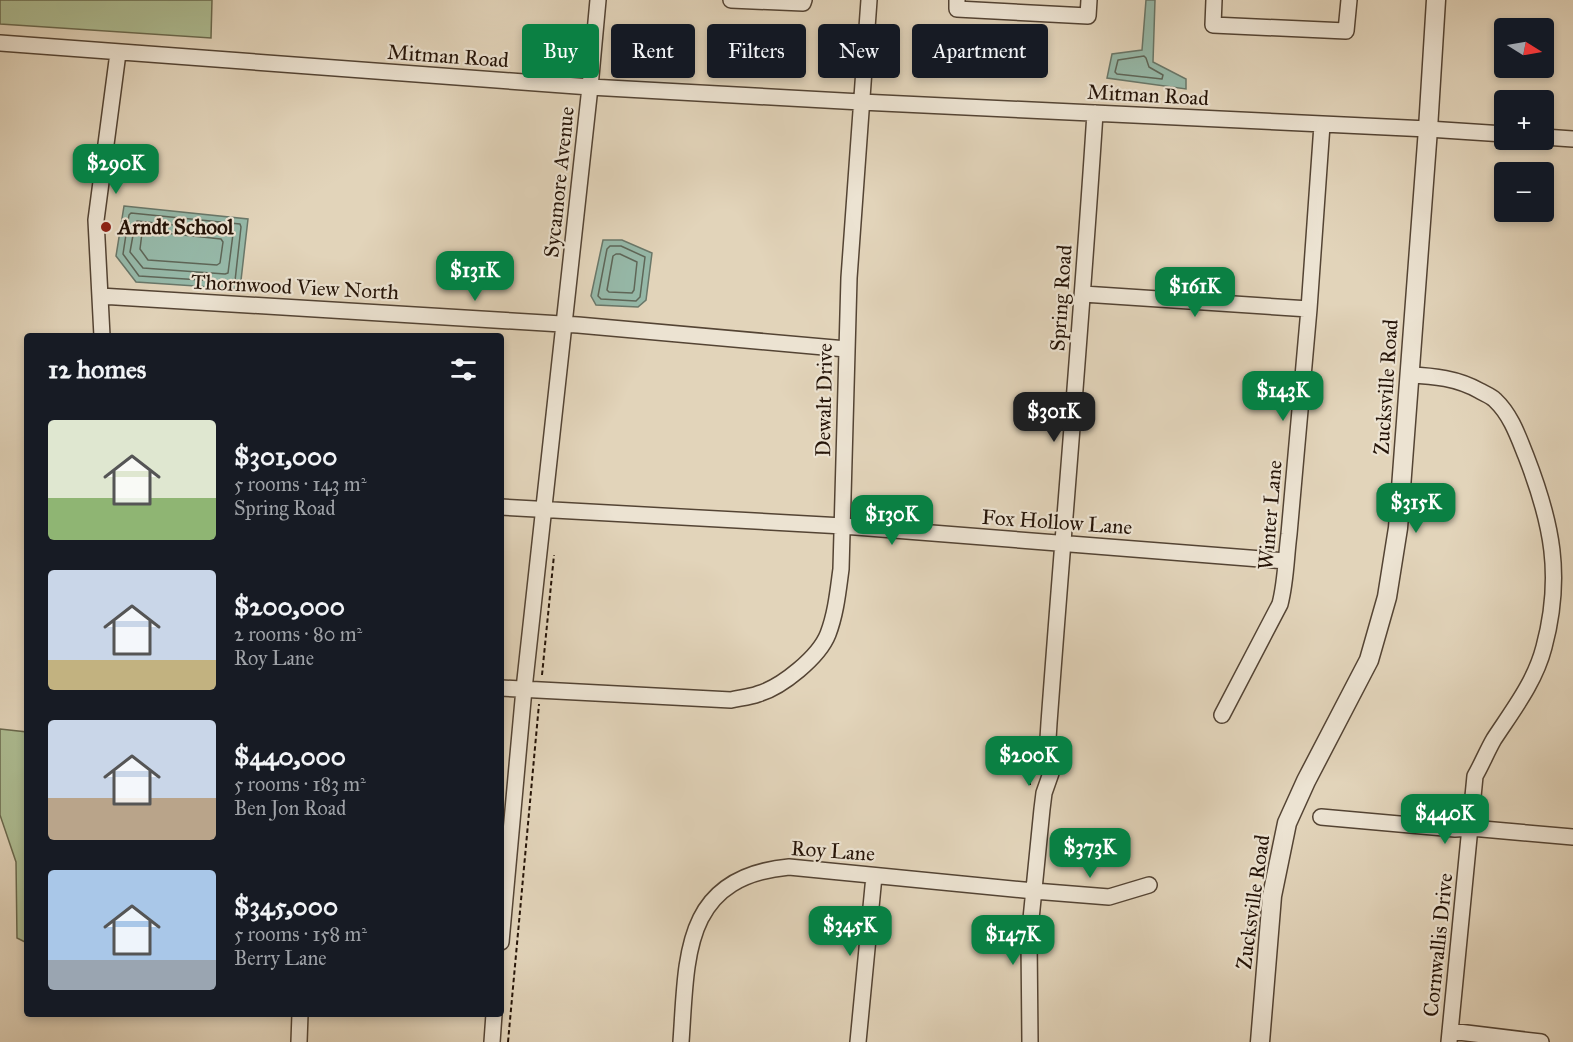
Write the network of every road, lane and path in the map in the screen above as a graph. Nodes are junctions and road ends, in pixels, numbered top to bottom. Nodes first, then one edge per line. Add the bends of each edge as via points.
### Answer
1 (598, 0) edge
2 (731, 0) edge
3 (804, 0) edge
4 (869, 0) edge
5 (957, 0) edge
6 (1089, 0) edge
7 (1214, 0) edge
8 (1349, 0) edge
9 (1436, 0) edge
10 (0, 43) edge
11 (118, 52) junction
12 (590, 87) junction
13 (861, 102) junction
14 (1095, 113) junction
15 (1322, 125) junction
16 (1428, 129) junction
17 (1494, 133) edge
18 (1554, 138) edge
19 (1573, 139) edge
20 (1083, 294) junction
21 (100, 296) junction
22 (1309, 309) junction
23 (564, 324) junction
24 (102, 333) edge
25 (846, 349) junction
26 (1409, 375) junction
27 (504, 507) edge
28 (543, 510) junction
29 (843, 526) junction
30 (1062, 543) junction
31 (554, 556) dead end
32 (1286, 561) junction
33 (543, 669) dead end
34 (504, 687) edge
35 (524, 689) junction
36 (539, 707) dead end
37 (1222, 714) dead end
38 (1033, 755) dead end
39 (1031, 787) dead end
40 (1321, 817) dead end
41 (1471, 828) junction
42 (1573, 837) edge
43 (874, 876) junction
44 (1149, 885) dead end
45 (1034, 891) junction
46 (504, 909) edge
47 (300, 1017) edge
48 (494, 1017) edge
49 (1450, 1036) edge
50 (299, 1042) edge
51 (492, 1042) edge
52 (508, 1042) edge
53 (681, 1042) edge
54 (858, 1042) edge
55 (1030, 1042) edge
56 (1260, 1042) edge
57 (1542, 1042) edge

1 - 12 street, Sycamore Avenue
2 - 3 street
4 - 13 street, Dewalt Drive
5 - 6 street via 957,9 1088,16
7 - 8 street via 1213,25 1346,31
9 - 16 street, Zucksville Road
10 - 11 street, Mitman Road
11 - 12 street, Mitman Road
11 - 21 street via 96,220
12 - 13 street, Mitman Road
12 - 23 street, Sycamore Avenue
13 - 14 street, Mitman Road
13 - 25 street, Dewalt Drive
14 - 15 street, Mitman Road
14 - 20 street, Spring Road
15 - 16 street, Mitman Road
15 - 22 street, Winter Lane
16 - 17 street, Mitman Road
16 - 26 street, Zucksville Road
18 - 19 street
20 - 22 street
20 - 30 street, Spring Road
21 - 23 street, Thornwood View North
21 - 24 street
22 - 32 street, Winter Lane
23 - 25 street, Thornwood View North
23 - 28 street, Sycamore Avenue
25 - 29 street, Dewalt Drive
26 - 41 street, Cornwallis Drive via 1452,379 1470,386 1494,399 1509,414 1536,480 1553,546 1552,609 1544,650 1529,686 1475,776
26 - 56 street, Zucksville Road via 1398,528 1387,597 1369,660 1287,823 1272,896
27 - 28 street, Fox Hollow Lane
28 - 29 street, Fox Hollow Lane
28 - 35 street, Sycamore Avenue
29 - 30 street, Fox Hollow Lane
29 - 35 street, Dewalt Drive via 841,569 827,637 810,660 776,686 731,700
30 - 32 street, Fox Hollow Lane
30 - 45 street, Spring Road via 1048,739 1051,773 1044,793
31 - 33 path
32 - 37 street, Winter Lane via 1280,604
34 - 35 street, Dewalt Drive
35 - 46 street, Sycamore Avenue
36 - 52 path
38 - 39 path
40 - 41 street
41 - 42 street
41 - 49 street, Cornwallis Drive
43 - 45 street, Roy Lane
43 - 53 street, Roy Lane via 789,867 768,869 749,875 717,895 704,911 694,934 686,969
43 - 54 street
44 - 45 street, Roy Lane via 1109,897
45 - 55 street via 1029,939
47 - 50 street
48 - 51 street
49 - 57 street

